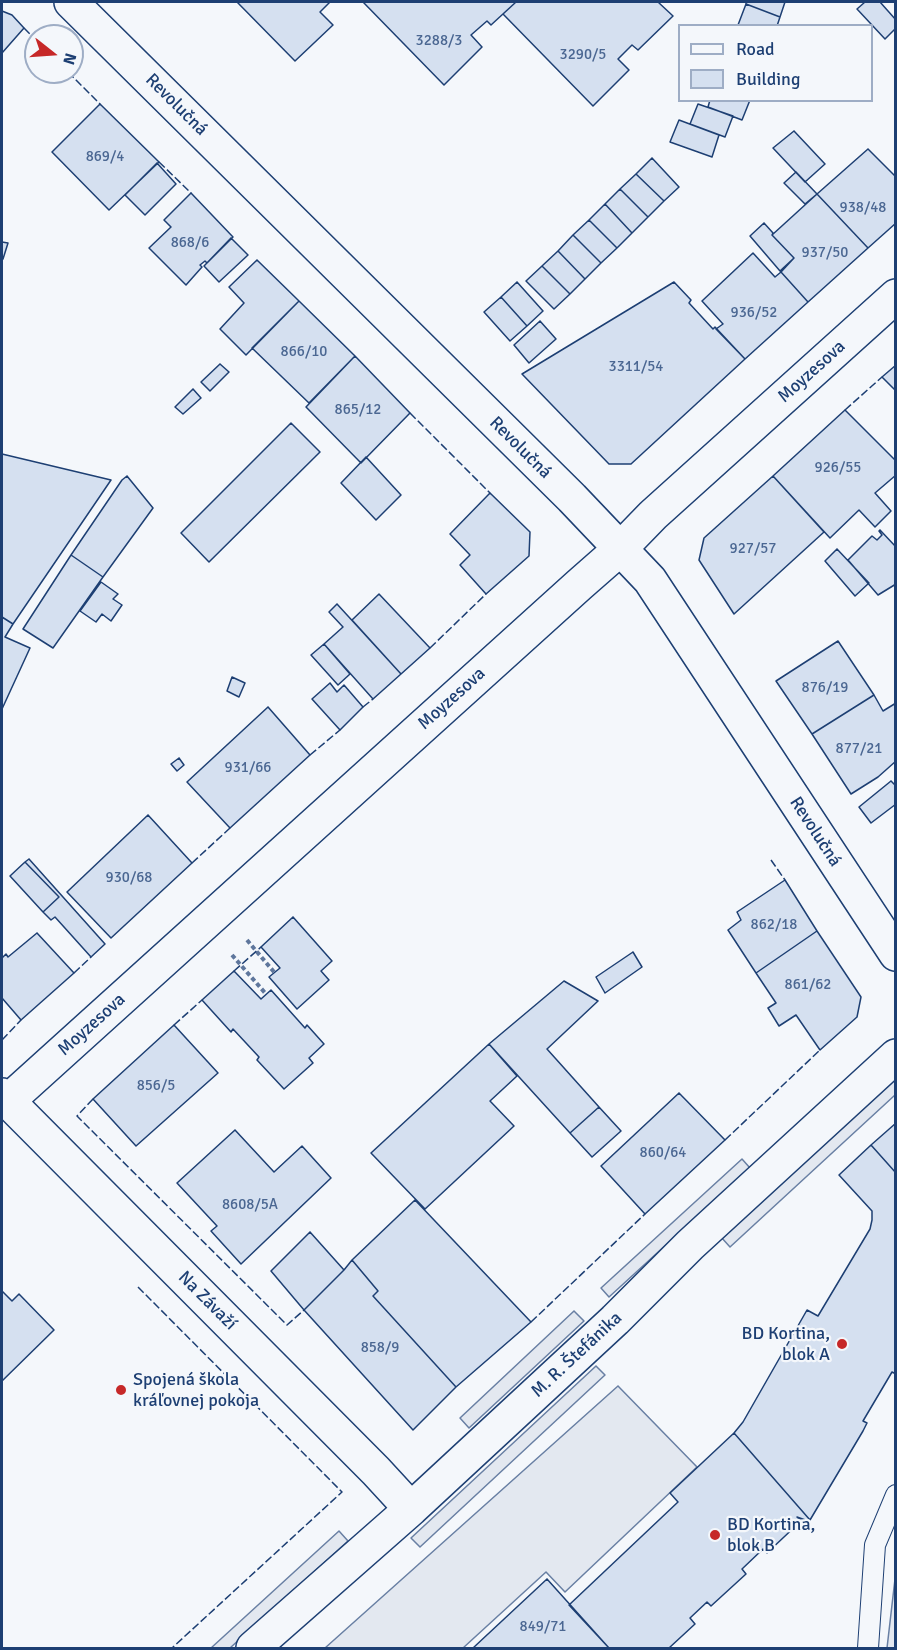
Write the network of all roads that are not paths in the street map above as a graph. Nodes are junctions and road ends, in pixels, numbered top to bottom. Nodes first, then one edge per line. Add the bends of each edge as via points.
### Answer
1 (71, 2) edge
2 (896, 296) edge
3 (620, 549) junction
4 (896, 954) edge
5 (896, 1056) edge
6 (5, 1098) edge
7 (896, 1495) edge
8 (411, 1509) junction
9 (254, 1648) edge
10 (868, 1648) edge

1 - 3 street, Revolučná
2 - 3 street, Moyzesova
3 - 4 street, Revolučná via 650,580
3 - 6 street, Moyzesova
5 - 8 street, M. R. Štefánika
6 - 8 street, Na Závaží
7 - 10 lane via 875,1545
8 - 9 street, M. R. Štefánika

